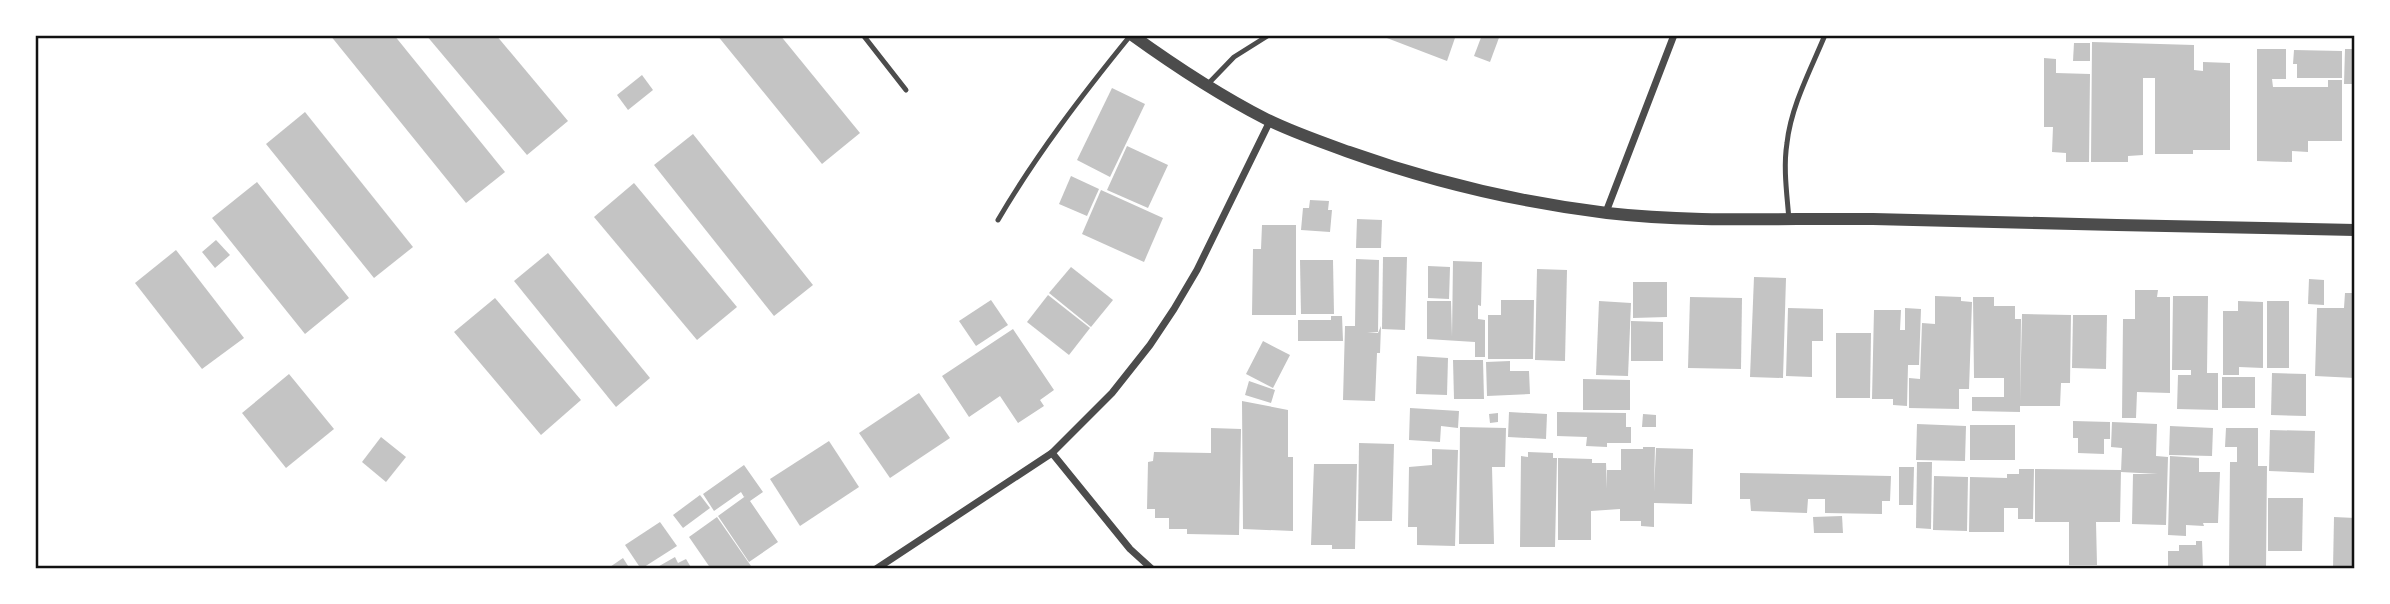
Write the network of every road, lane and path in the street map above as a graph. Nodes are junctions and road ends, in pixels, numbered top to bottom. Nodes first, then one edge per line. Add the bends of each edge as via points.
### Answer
1 (863, 35) edge
2 (1131, 35) edge
3 (1269, 35) edge
4 (1674, 35) edge
5 (1825, 35) edge
6 (1207, 85) junction
7 (906, 90) dead end
8 (1270, 121) junction
9 (1606, 212) junction
10 (998, 220) dead end
11 (1789, 220) junction
12 (2355, 230) edge
13 (1052, 453) junction
14 (876, 569) edge
15 (1152, 569) edge

1 - 7 lane
2 - 6 street
2 - 10 lane via 1025,175
3 - 6 lane via 1234,57
4 - 9 street
5 - 11 lane via 1787,141
6 - 8 street
8 - 9 street via 1412,174 1495,194
8 - 13 street via 1174,309 1112,393
9 - 11 street
11 - 12 street
13 - 14 street
13 - 15 street via 1130,549

